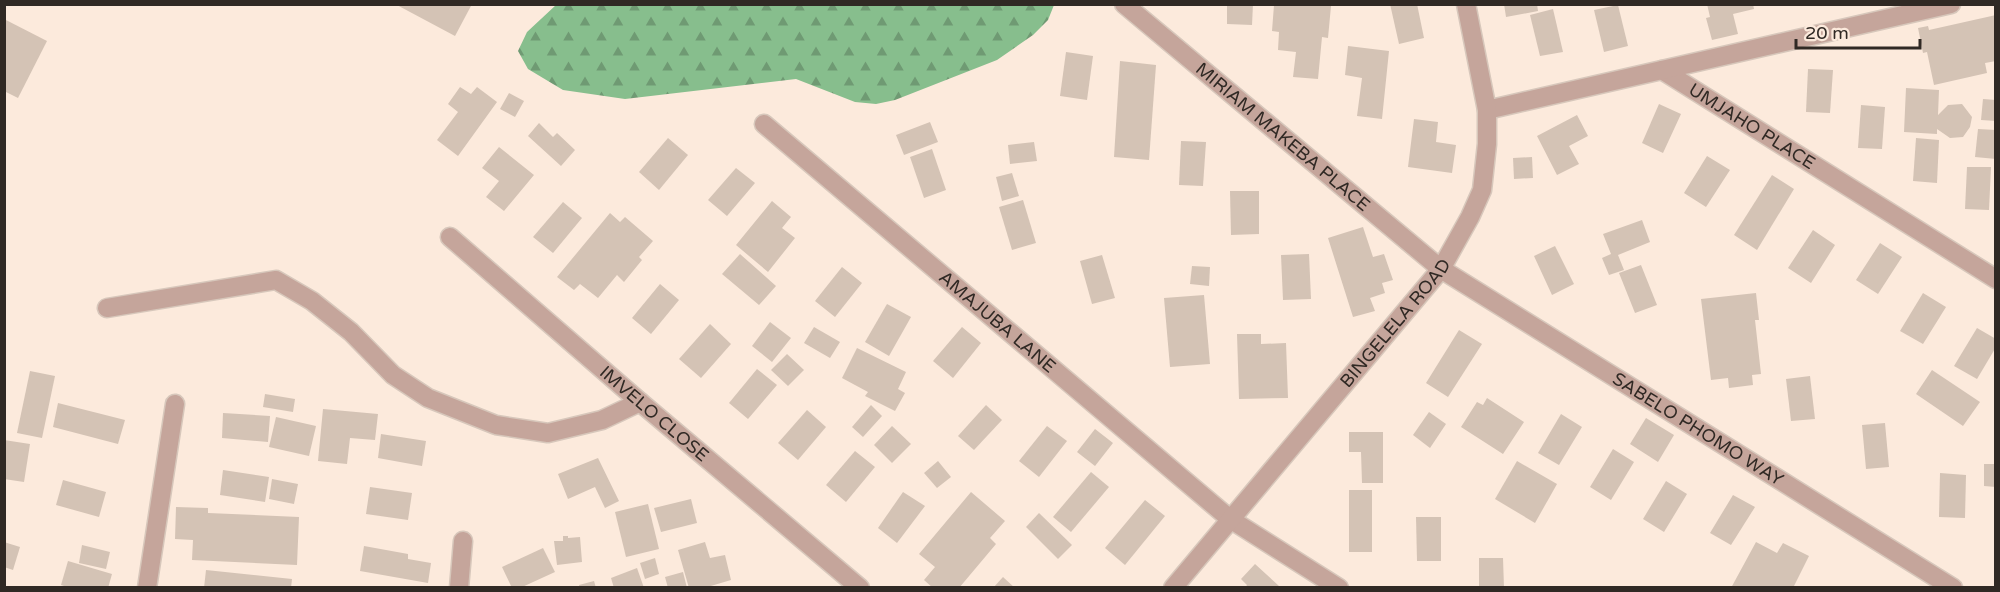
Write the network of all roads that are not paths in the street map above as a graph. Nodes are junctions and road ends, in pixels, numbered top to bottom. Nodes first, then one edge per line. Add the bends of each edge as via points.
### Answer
1 (1124, 4) edge
2 (1466, 4) edge
3 (1951, 4) edge
4 (1662, 70) junction
5 (1487, 110) junction
6 (764, 124) dead end
7 (450, 237) dead end
8 (1440, 270) junction
9 (1995, 279) edge
10 (107, 308) dead end
11 (640, 402) junction
12 (175, 405) dead end
13 (1230, 519) junction
14 (463, 541) dead end
15 (147, 588) edge
16 (459, 588) edge
17 (860, 588) edge
18 (1173, 588) edge
19 (1339, 588) edge
20 (1953, 588) edge

1 - 8 street, MIRIAM MAKEBA PLACE
2 - 5 street, BINGELELA ROAD
3 - 4 street
4 - 5 street
4 - 9 street, UMJAHO PLACE
5 - 8 street, BINGELELA ROAD via 1482,190
6 - 13 street, AMAJUBA LANE
7 - 11 street, IMVELO CLOSE
8 - 13 street, BINGELELA ROAD
8 - 20 street, SABELO PHOMO WAY
10 - 11 street via 276,280 312,301 351,332 393,375 428,398 496,425 548,433 602,420
11 - 17 street, IMVELO CLOSE
12 - 15 street
13 - 18 street, BINGELELA ROAD
13 - 19 street, AMAJUBA LANE
14 - 16 street

